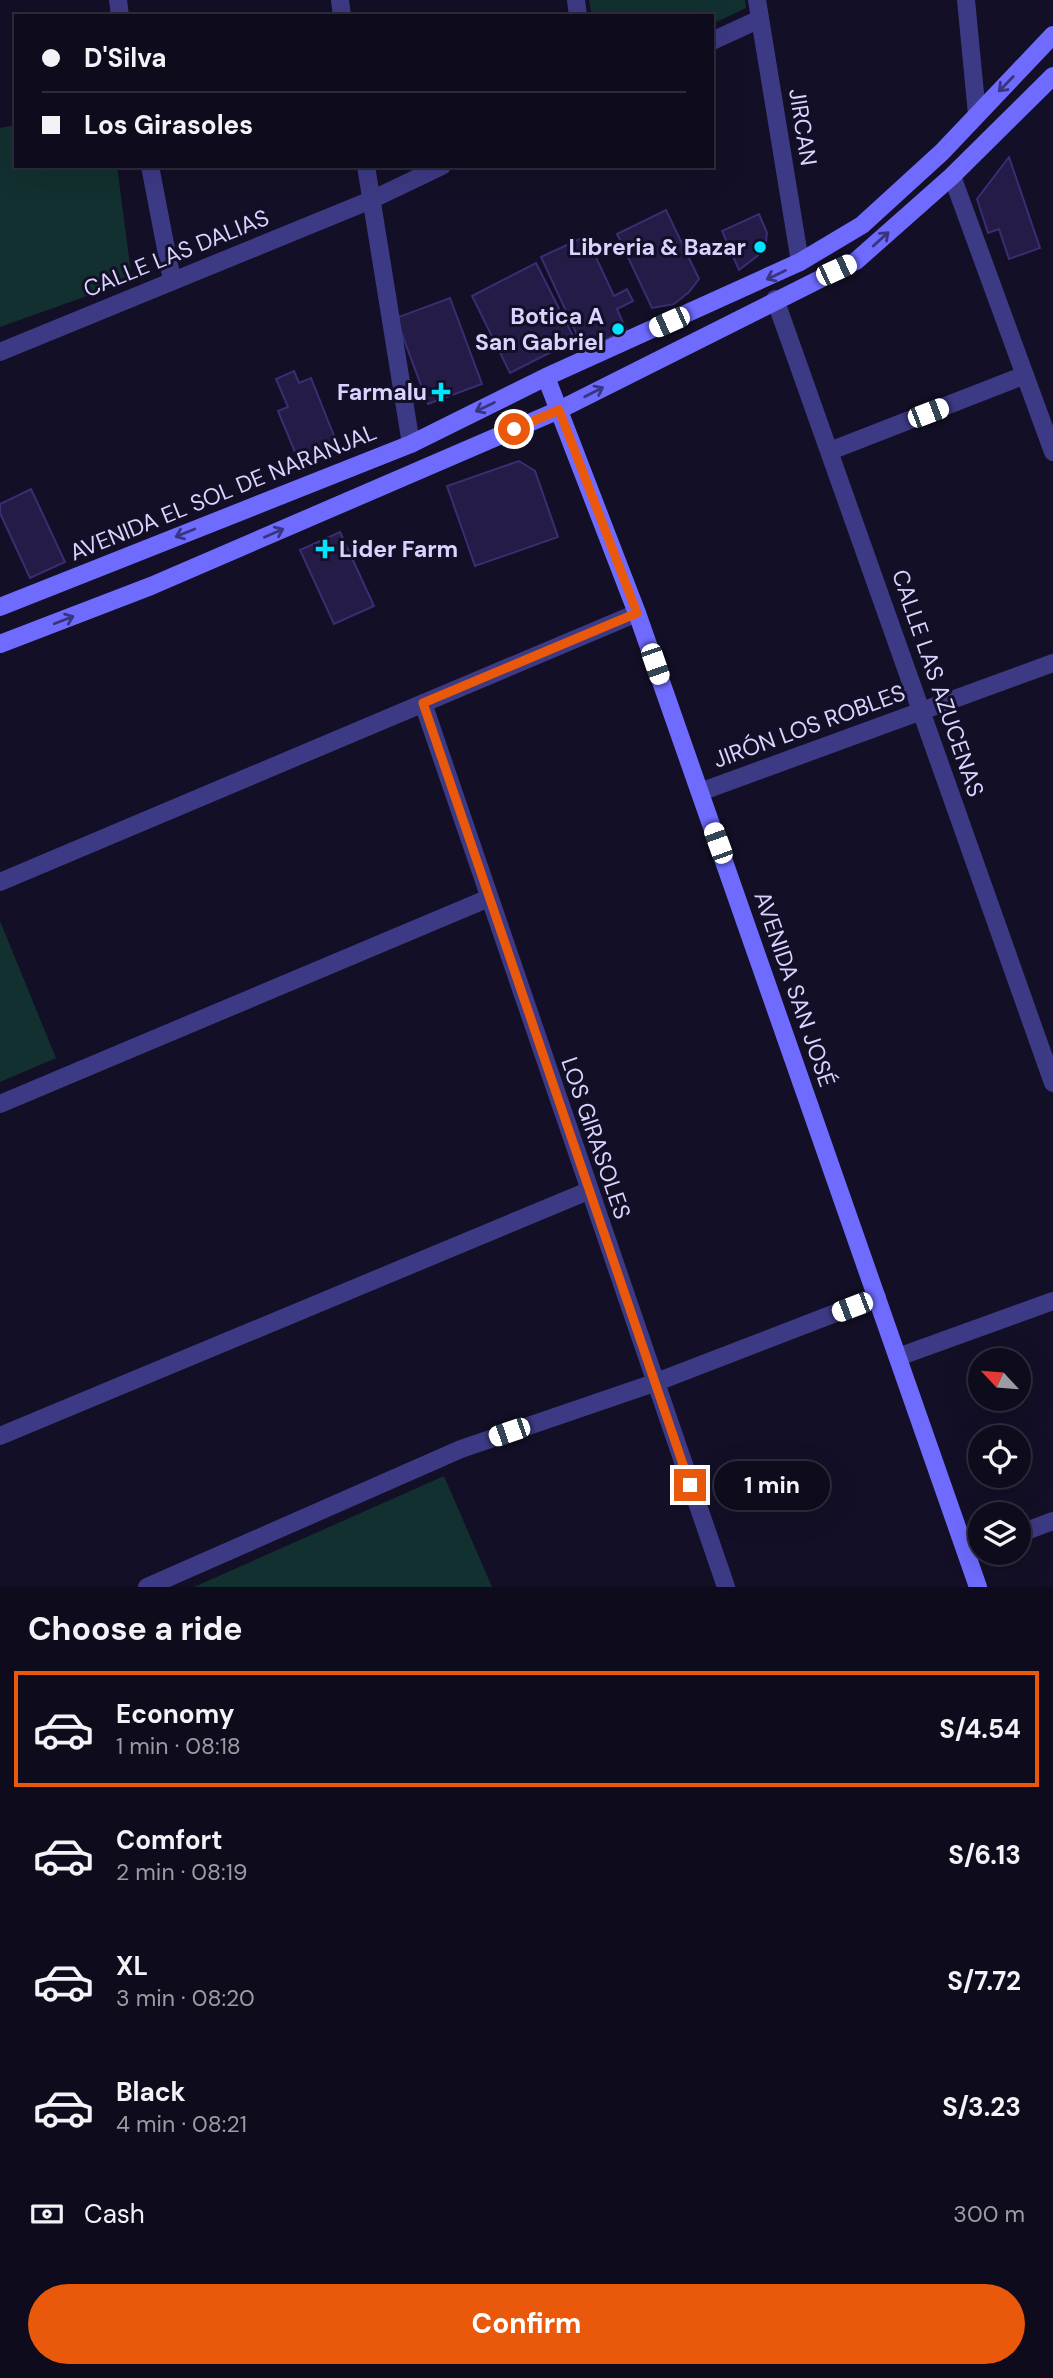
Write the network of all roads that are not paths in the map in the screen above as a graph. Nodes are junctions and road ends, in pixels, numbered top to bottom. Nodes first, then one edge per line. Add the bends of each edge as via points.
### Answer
1 (757, 0) edge
2 (966, 0) edge
3 (760, 19) junction
4 (1053, 35) edge
5 (714, 40) edge
6 (1053, 76) edge
7 (977, 114) junction
8 (150, 168) edge
9 (366, 168) edge
10 (438, 168) edge
11 (952, 176) junction
12 (371, 200) junction
13 (800, 262) junction
14 (172, 280) junction
15 (775, 299) junction
16 (0, 352) edge
17 (1025, 375) junction
18 (546, 377) junction
19 (559, 410) junction
20 (411, 444) junction
21 (830, 451) junction
22 (1053, 452) edge
23 (0, 607) edge
24 (637, 613) junction
25 (0, 644) edge
26 (1053, 663) edge
27 (423, 703) junction
28 (921, 710) junction
29 (700, 792) junction
30 (0, 882) edge
31 (489, 898) junction
32 (1053, 1083) edge
33 (0, 1104) edge
34 (588, 1191) junction
35 (877, 1297) junction
36 (1053, 1301) edge
37 (898, 1357) junction
38 (654, 1383) junction
39 (0, 1436) edge
40 (1053, 1521) edge
41 (1031, 1529) edge
42 (968, 1537) edge
43 (975, 1565) edge
44 (147, 1587) edge
45 (726, 1587) edge
46 (978, 1587) edge

1 - 3 street, JIRCAN
2 - 7 street
3 - 5 street
3 - 13 street, JIRCAN
4 -> 7 street, AVENIDA EL SOL DE NARANJAL
6 - 11 street
7 - 13 street, AVENIDA EL SOL DE NARANJAL via 862,225
8 - 14 street
9 - 12 street
10 - 12 street, CALLE LAS DALIAS
15 -> 11 street via 856,261
11 - 17 street
12 - 14 street, CALLE LAS DALIAS
12 - 20 street
13 -> 18 street, AVENIDA EL SOL DE NARANJAL
14 - 16 street, CALLE LAS DALIAS
19 -> 15 street
15 - 21 street, CALLE LAS AZUCENAS
17 - 21 street
17 - 22 street
18 - 19 street, AVENIDA SAN JOSÉ
18 -> 20 street, AVENIDA EL SOL DE NARANJAL
19 - 24 street, AVENIDA SAN JOSÉ
25 -> 19 street via 151,586
20 -> 23 street, AVENIDA EL SOL DE NARANJAL
21 - 28 street, CALLE LAS AZUCENAS
24 - 27 street
24 - 29 street, AVENIDA SAN JOSÉ
26 - 28 street, JIRÓN LOS ROBLES
27 - 30 street
27 - 31 street, LOS GIRASOLES
28 - 29 street, JIRÓN LOS ROBLES
28 - 32 street, CALLE LAS AZUCENAS
29 - 35 street, AVENIDA SAN JOSÉ
31 - 33 street
31 - 34 street, LOS GIRASOLES
34 - 38 street, LOS GIRASOLES
34 - 39 street
35 - 37 street, AVENIDA SAN JOSÉ
35 - 38 street
36 - 37 street
37 - 42 street, AVENIDA SAN JOSÉ
38 - 44 street via 461,1449
38 - 45 street, LOS GIRASOLES
40 - 41 street
43 - 46 street, AVENIDA SAN JOSÉ

